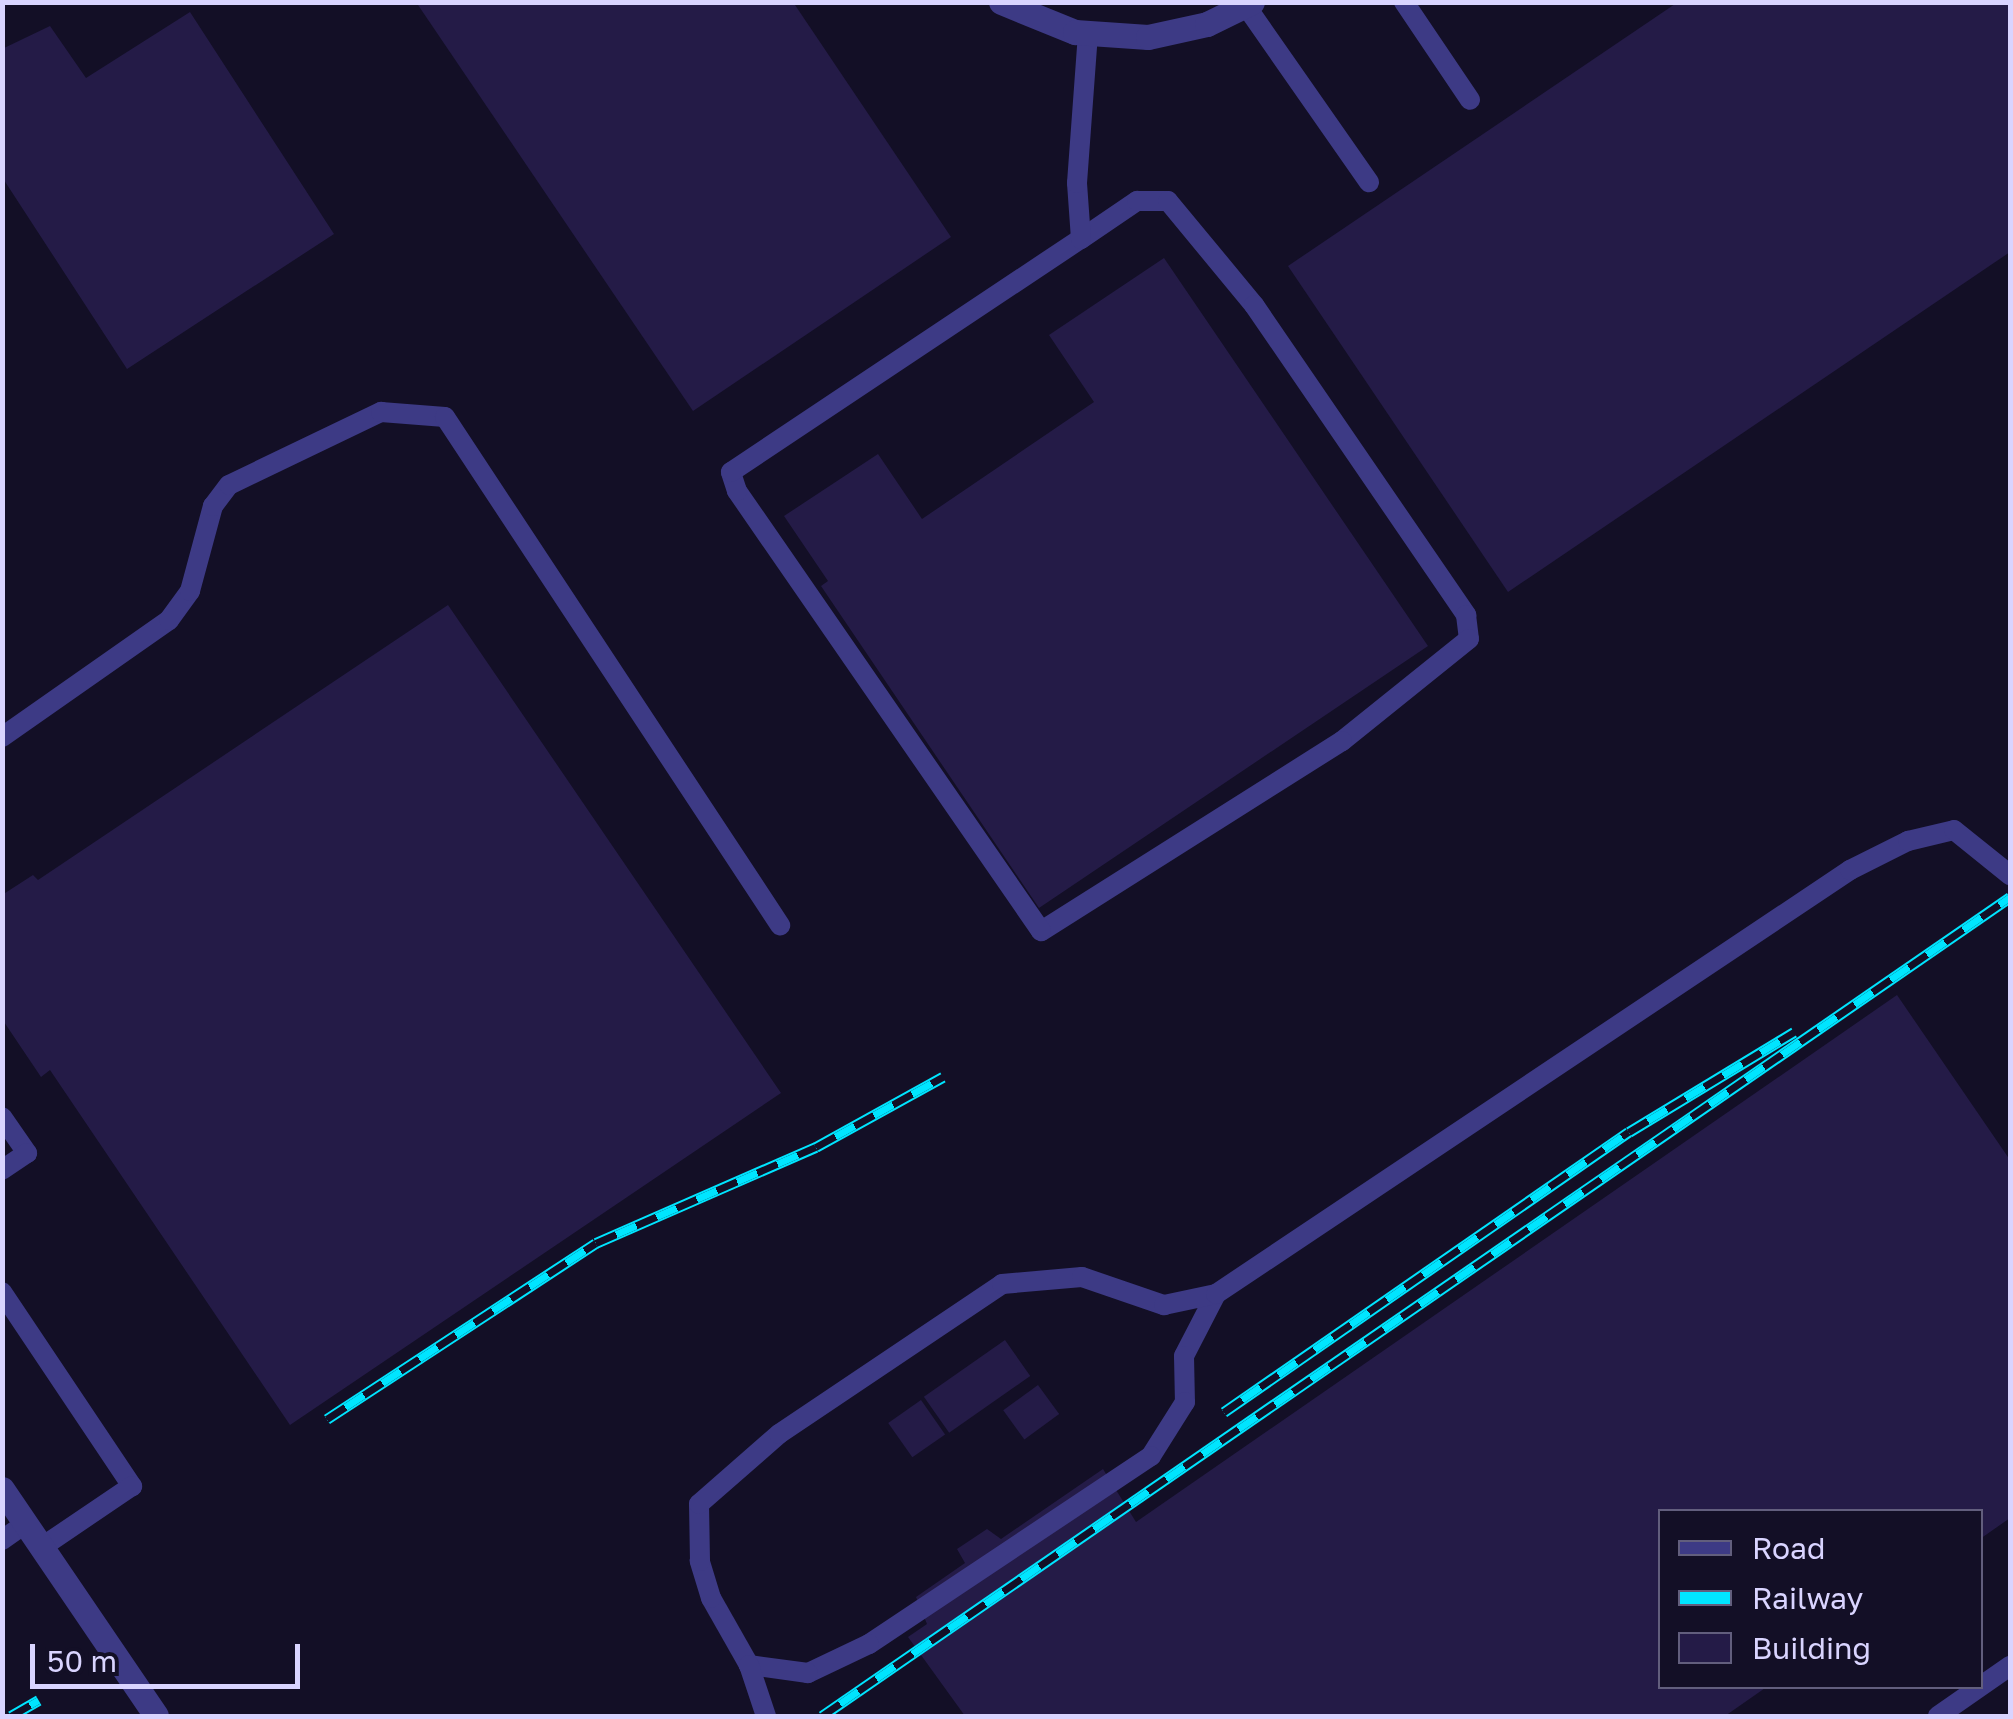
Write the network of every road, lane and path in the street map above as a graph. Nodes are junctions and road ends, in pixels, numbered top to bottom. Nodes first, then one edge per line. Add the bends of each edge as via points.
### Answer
1 (1001, 2) edge
2 (1404, 2) edge
3 (1249, 4) edge
4 (1088, 34) junction
5 (1470, 100) dead end
6 (1369, 182) dead end
7 (1082, 238) junction
8 (2, 736) edge
9 (2010, 875) edge
10 (780, 925) dead end
11 (2, 1116) edge
12 (2, 1170) edge
13 (2, 1292) edge
14 (1216, 1294) junction
15 (2, 1489) edge
16 (26, 1523) junction
17 (2, 1540) edge
18 (42, 1547) junction
19 (749, 1664) junction
20 (2010, 1666) edge
21 (1983, 1685) edge
22 (1977, 1689) edge
23 (156, 1716) edge
24 (766, 1716) edge
25 (1938, 1716) edge

1 - 4 street
2 - 5 lane
3 - 4 street via 1180,32
3 - 6 lane
4 - 7 lane via 1077,183
7 - 7 lane via 731,472 737,491 1042,931 1342,742 1469,638 1466,615 1254,306 1168,200 1137,201
8 - 10 lane via 169,620 190,591 213,506 230,485 381,412 445,417
9 - 14 lane via 1954,830 1908,841 1850,870
11 - 12 lane via 27,1153
13 - 18 lane via 132,1486
14 - 19 lane via 1184,1356 1185,1402 1150,1456 869,1644 808,1674
14 - 19 lane via 1164,1305 1082,1277 1002,1284 779,1434 699,1504 700,1561 711,1598
15 - 16 street
16 - 17 lane
16 - 18 street
18 - 23 street
19 - 24 lane
20 - 21 lane
22 - 25 lane

